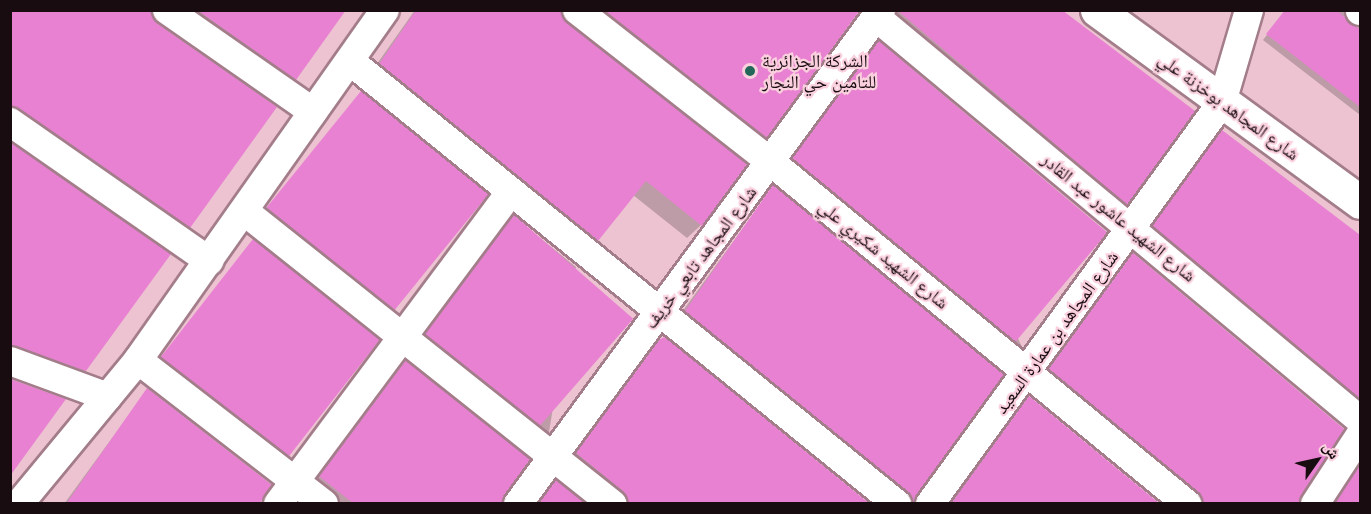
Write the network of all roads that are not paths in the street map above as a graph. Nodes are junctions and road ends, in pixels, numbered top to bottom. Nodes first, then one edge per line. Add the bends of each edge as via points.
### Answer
1 (167, 10) edge
2 (385, 10) edge
3 (577, 10) edge
4 (1097, 10) edge
5 (1248, 10) edge
6 (879, 14) edge
7 (350, 61) junction
8 (1222, 102) junction
9 (313, 112) junction
10 (10, 122) edge
11 (771, 162) junction
12 (510, 193) junction
13 (1360, 202) edge
14 (244, 211) junction
15 (1131, 227) junction
16 (209, 261) junction
17 (658, 313) junction
18 (403, 337) junction
19 (138, 360) junction
20 (10, 361) edge
21 (1028, 370) junction
22 (108, 397) junction
23 (1360, 420) edge
24 (1360, 435) edge
25 (552, 457) junction
26 (295, 481) junction
27 (19, 504) edge
28 (278, 504) edge
29 (324, 504) edge
30 (518, 504) edge
31 (613, 504) edge
32 (897, 504) edge
33 (930, 504) edge
34 (1187, 504) edge
35 (1315, 504) edge

1 - 9 street
2 - 7 street
3 - 11 street, شارع الشهيد شكيري علي
4 - 8 street, شارع المجاهد بوخزنة علي
5 - 8 street
6 - 11 street, شارع المجاهد تابعي خريف
6 - 15 street, شارع الشهيد عاشور عبد القادر
7 - 9 street
7 - 12 street
8 - 13 street, شارع المجاهد بوخزنة علي
8 - 15 street, شارع المجاهد بن عمارة السعيد
9 - 14 street
10 - 16 street
11 - 17 street, شارع المجاهد تابعي خريف
11 - 21 street, شارع الشهيد شكيري علي
12 - 17 street
12 - 18 street
14 - 16 street
14 - 18 street
15 - 21 street, شارع المجاهد بن عمارة السعيد
15 - 23 street, شارع الشهيد عاشور عبد القادر
16 - 19 street
17 - 25 street, شارع المجاهد تابعي خريف
17 - 32 street
18 - 25 street
18 - 26 street
19 - 22 street
19 - 26 street
20 - 22 street
21 - 33 street, شارع المجاهد بن عمارة السعيد
21 - 34 street, شارع الشهيد شكيري علي
22 - 27 street
24 - 35 street
25 - 30 street, شارع المجاهد تابعي خريف
25 - 31 street
26 - 28 street
26 - 29 street

